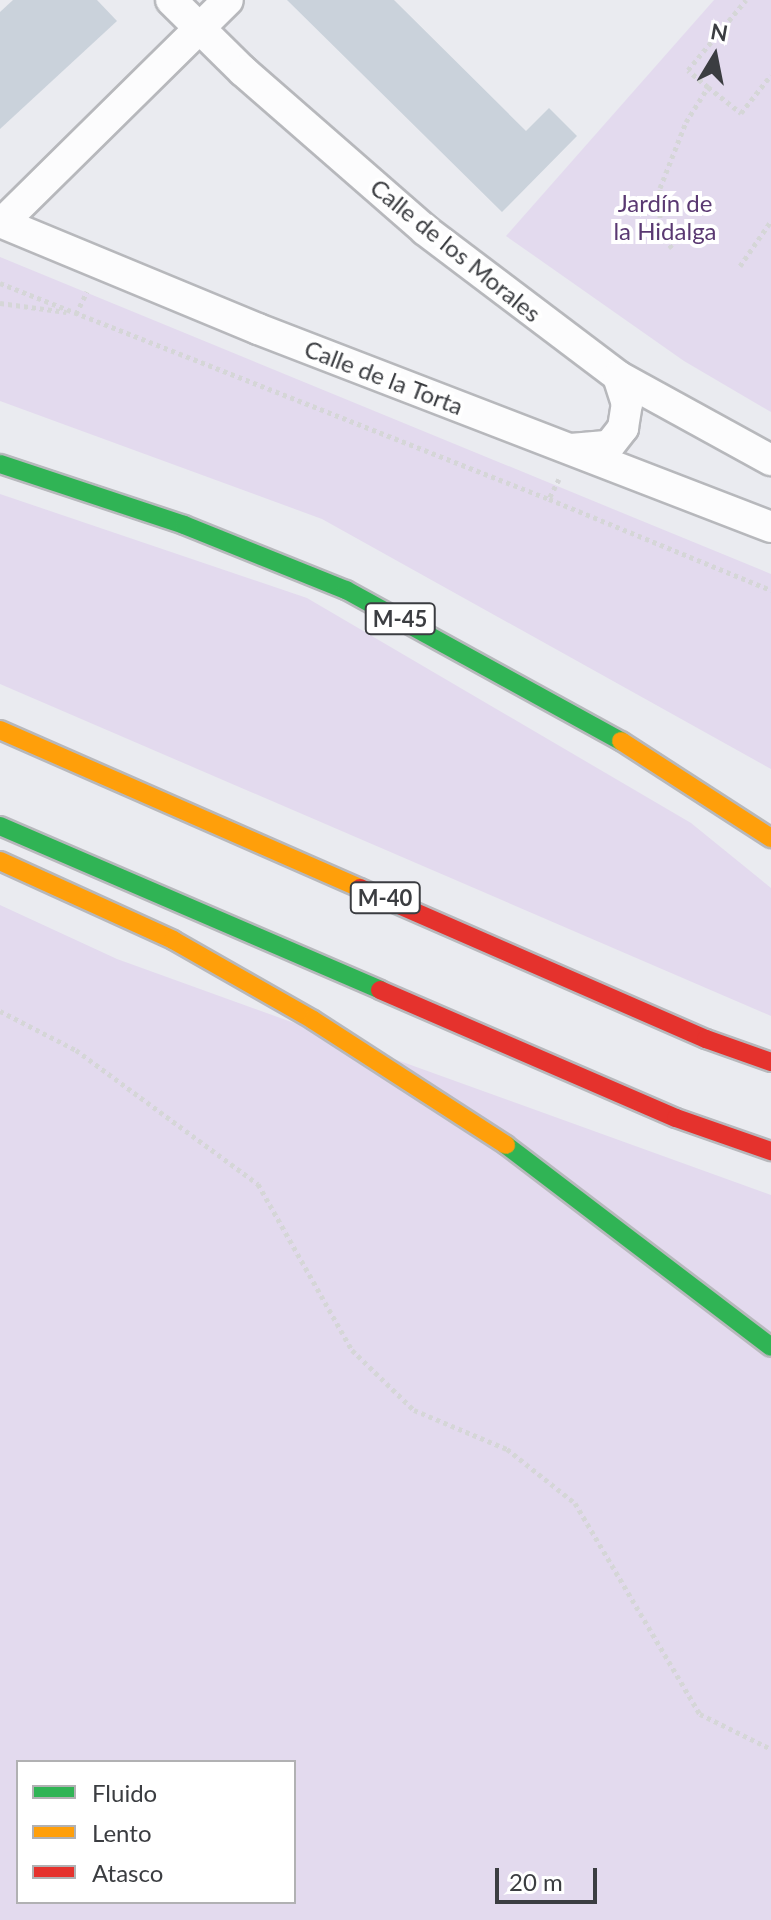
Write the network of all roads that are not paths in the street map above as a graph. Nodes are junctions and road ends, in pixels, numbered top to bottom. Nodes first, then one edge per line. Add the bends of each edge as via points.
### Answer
1 (171, 0) edge
2 (228, 0) edge
3 (199, 29) junction
4 (1, 222) edge
5 (618, 376) junction
6 (771, 460) edge
7 (566, 462) junction
8 (0, 464) edge
9 (771, 527) edge
10 (0, 730) edge
11 (0, 826) edge
12 (771, 838) edge
13 (0, 861) edge
14 (771, 1062) edge
15 (771, 1151) edge
16 (771, 1347) edge

1 - 3 street, Calle de los Morales
2 - 3 street
3 - 4 street
3 - 5 street, Calle de los Morales via 425,230
4 - 7 street, Calle de la Torta
5 - 6 street, Calle de los Morales
5 - 7 street via 627,404 623,428 609,446
7 - 9 street, Calle de la Torta
8 - 12 highway, M-45 via 184,525 346,590 615,737
10 - 14 highway, M-40 via 706,1039
11 - 15 highway via 676,1118
13 - 16 highway via 173,940 313,1020 536,1165

